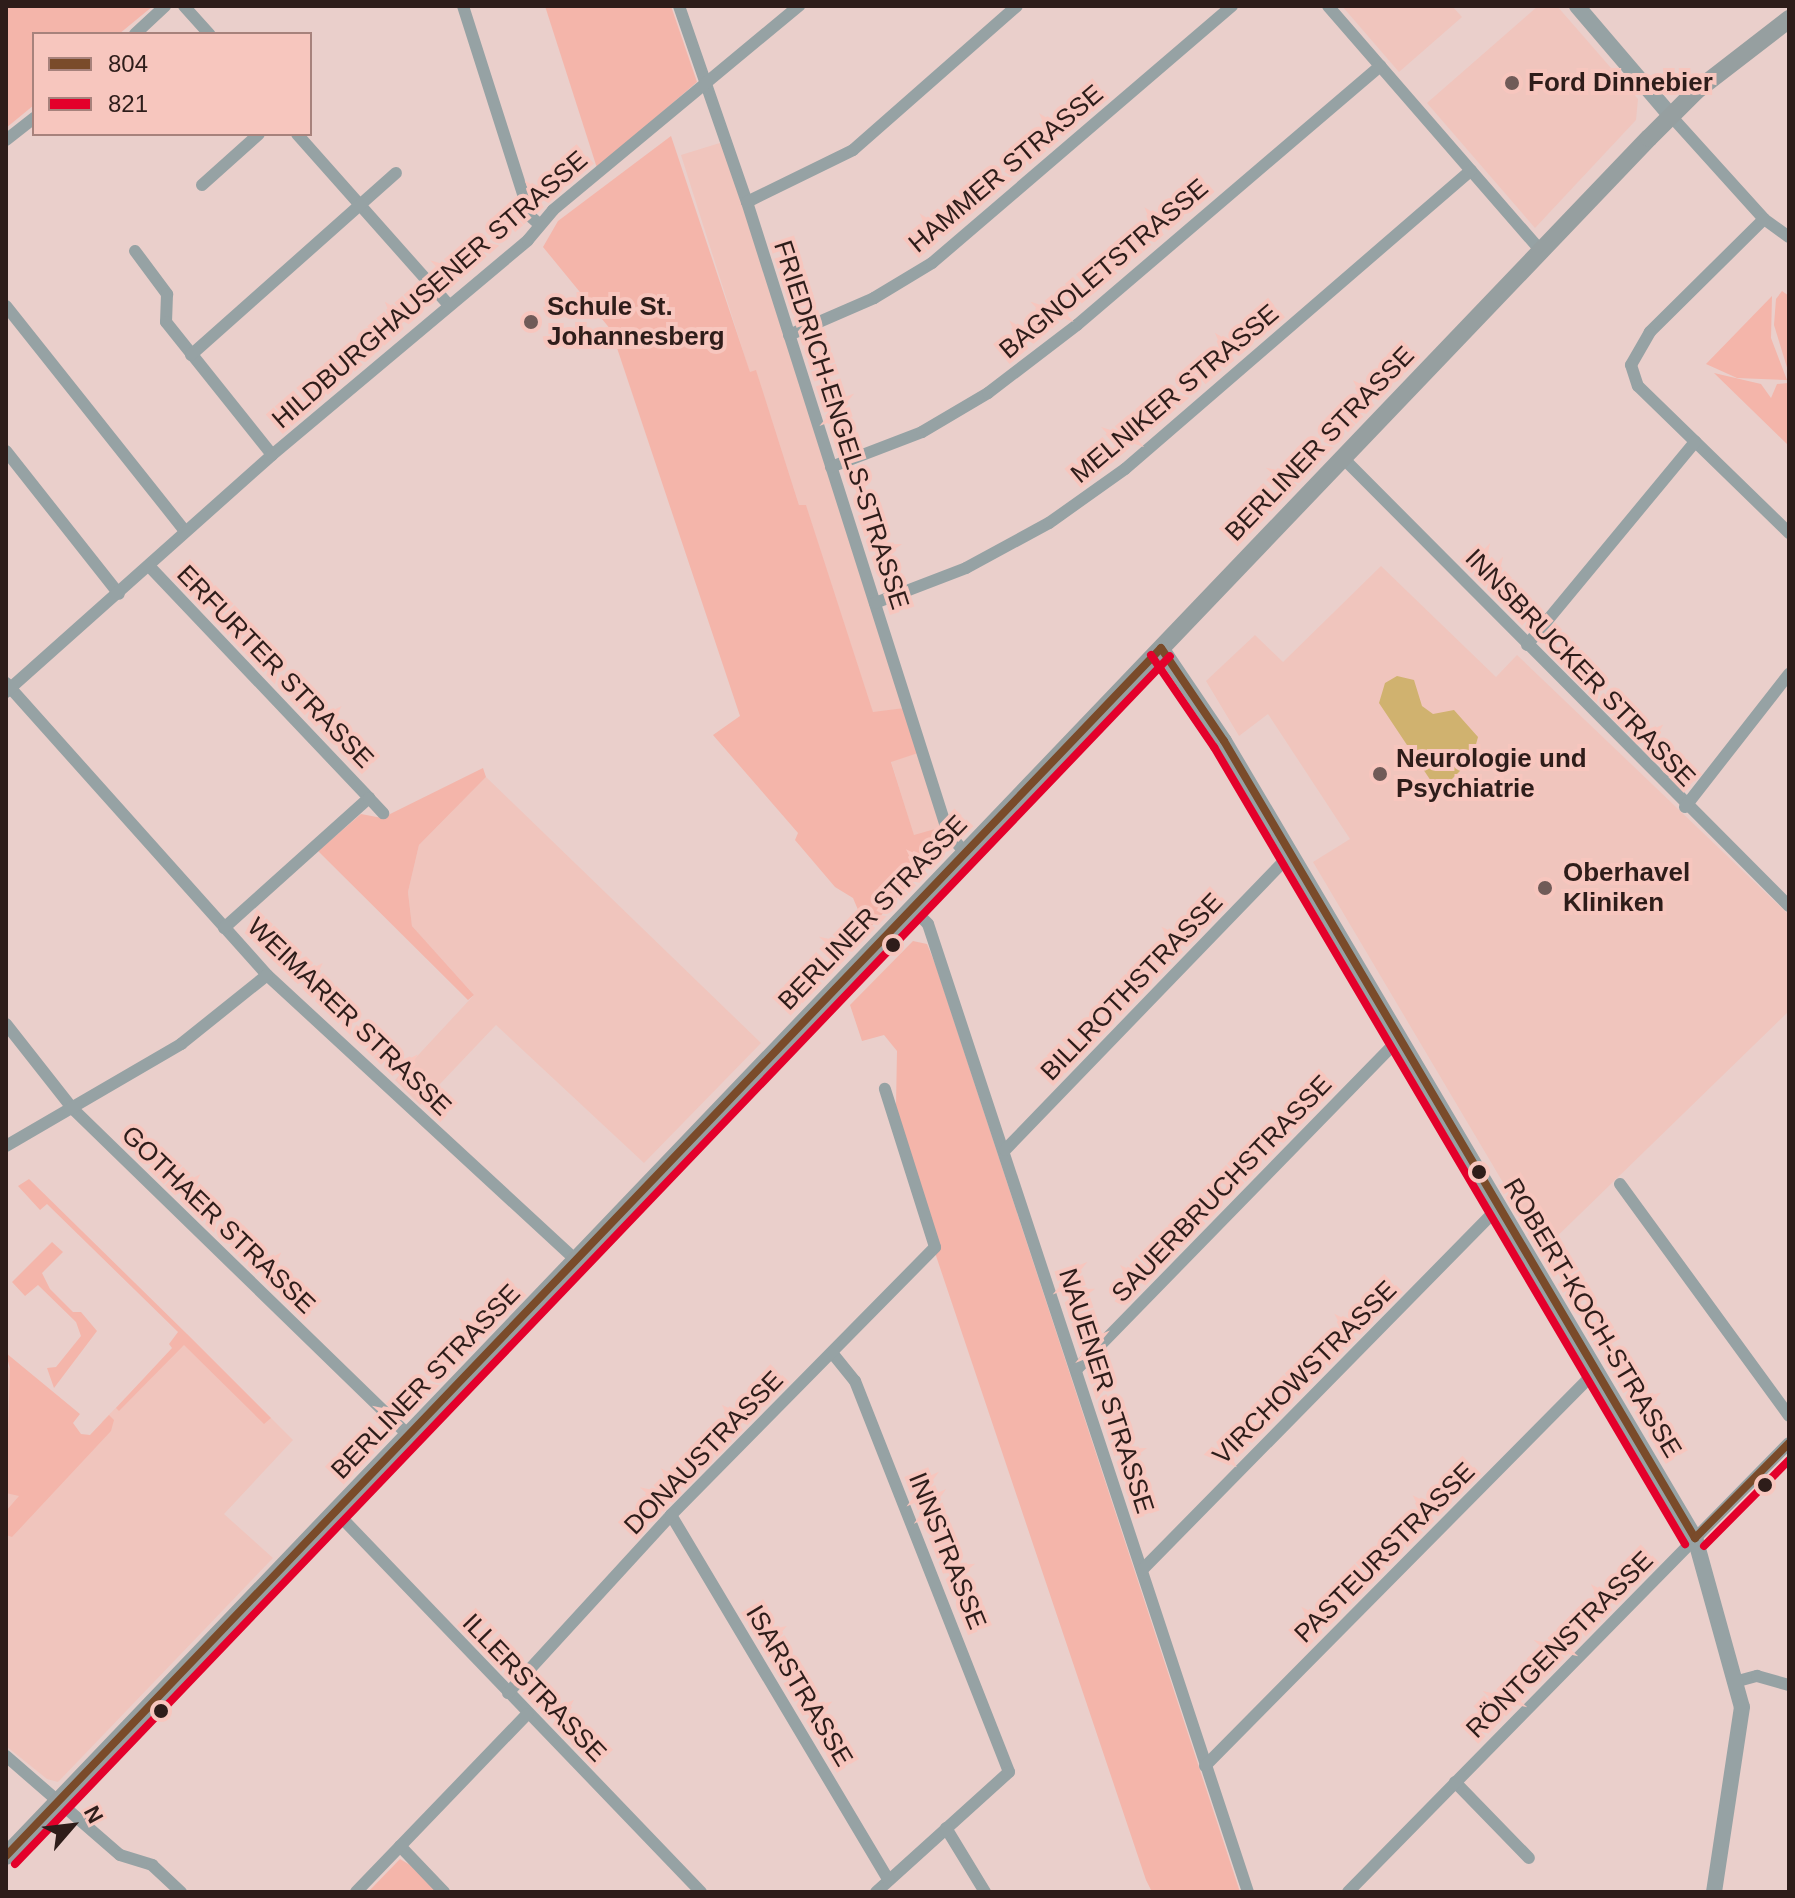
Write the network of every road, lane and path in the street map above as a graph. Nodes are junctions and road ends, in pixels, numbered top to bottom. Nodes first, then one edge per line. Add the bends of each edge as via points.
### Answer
1 (165, 6) edge
2 (184, 6) edge
3 (463, 6) edge
4 (679, 6) edge
5 (799, 6) edge
6 (1017, 6) edge
7 (1232, 6) edge
8 (1328, 6) edge
9 (1577, 6) edge
10 (1789, 19) edge
11 (137, 32) edge
12 (207, 32) edge
13 (1380, 66) junction
14 (706, 86) junction
15 (1671, 116) junction
16 (32, 120) edge
17 (257, 136) edge
18 (299, 136) edge
19 (6, 140) edge
20 (1471, 170) junction
21 (396, 173) dead end
22 (202, 185) dead end
23 (747, 202) junction
24 (360, 205) junction
25 (1764, 219) junction
26 (539, 224) junction
27 (1789, 237) edge
28 (135, 251) dead end
29 (1542, 252) junction
30 (449, 305) junction
31 (6, 306) edge
32 (789, 335) junction
33 (191, 355) junction
34 (1695, 442) junction
35 (6, 451) edge
36 (272, 455) junction
37 (1343, 458) junction
38 (831, 467) junction
39 (185, 531) junction
40 (1789, 533) edge
41 (149, 566) junction
42 (119, 594) junction
43 (875, 603) junction
44 (1527, 645) junction
45 (1161, 648) junction
46 (1789, 674) edge
47 (7, 688) edge
48 (369, 798) junction
49 (1685, 807) junction
50 (383, 813) dead end
51 (966, 854) junction
52 (1291, 854) junction
53 (1789, 906) edge
54 (913, 909) junction
55 (224, 928) junction
56 (267, 975) junction
57 (6, 1024) edge
58 (1400, 1038) junction
59 (885, 1089) dead end
60 (73, 1109) junction
61 (6, 1146) edge
62 (1005, 1150) junction
63 (1620, 1184) dead end
64 (1499, 1207) junction
65 (578, 1262) junction
66 (833, 1354) junction
67 (1076, 1370) junction
68 (1597, 1370) junction
69 (1789, 1416) edge
70 (410, 1437) junction
71 (1789, 1443) edge
72 (336, 1512) junction
73 (671, 1515) junction
74 (1695, 1538) junction
75 (1142, 1570) junction
76 (1738, 1681) junction
77 (1789, 1685) edge
78 (508, 1693) junction
79 (527, 1714) junction
80 (6, 1756) edge
81 (1205, 1766) junction
82 (1455, 1782) junction
83 (58, 1801) junction
84 (946, 1828) junction
85 (400, 1846) junction
86 (6, 1856) edge
87 (1529, 1858) dead end
88 (889, 1880) junction
89 (181, 1892) edge
90 (356, 1892) edge
91 (444, 1892) edge
92 (701, 1892) edge
93 (876, 1892) edge
94 (985, 1892) edge
95 (1248, 1892) edge
96 (1348, 1892) edge
97 (1714, 1892) edge

1 - 11 street
2 - 12 street
3 - 26 street via 530,216
4 - 14 street, FRIEDRICH-ENGELS-STRASSE
5 - 14 street, HILDBURGHAUSENER STRASSE
6 - 23 street via 853,150
7 - 32 street, HAMMER STRASSE via 932,263 874,298
8 - 13 street
9 - 15 street
10 - 15 main road, BERLINER STRASSE
13 - 20 street
13 - 38 street, BAGNOLETSTRASSE via 1077,325 988,393 922,432
14 - 23 street, FRIEDRICH-ENGELS-STRASSE
14 - 26 street, HILDBURGHAUSENER STRASSE
15 - 25 street
15 - 29 main road, BERLINER STRASSE
16 - 19 street
17 - 22 street
18 - 24 street
20 - 29 street
20 - 43 street, MELNIKER STRASSE via 1125,469 1049,523 966,568
21 - 24 street
23 - 32 street, FRIEDRICH-ENGELS-STRASSE
24 - 30 street
24 - 33 street
25 - 27 street
25 - 34 street via 1650,332 1631,365 1638,386
26 - 30 street, HILDBURGHAUSENER STRASSE
28 - 33 street via 163,285 166,322
29 - 37 main road, BERLINER STRASSE
30 - 36 street, HILDBURGHAUSENER STRASSE
31 - 39 street
32 - 38 street, FRIEDRICH-ENGELS-STRASSE
33 - 36 street
34 - 40 street
34 - 44 street
35 - 42 street
36 - 39 street, HILDBURGHAUSENER STRASSE
37 - 44 street, INNSBRUCKER STRASSE
37 - 45 main road, BERLINER STRASSE
38 - 43 street, FRIEDRICH-ENGELS-STRASSE
39 - 41 street, HILDBURGHAUSENER STRASSE
41 - 42 street, HILDBURGHAUSENER STRASSE
41 - 48 street, ERFURTER STRASSE
42 - 47 street, HILDBURGHAUSENER STRASSE
43 - 51 street, FRIEDRICH-ENGELS-STRASSE via 948,833
44 - 49 street, INNSBRUCKER STRASSE
45 - 51 main road, BERLINER STRASSE
45 - 52 street, ROBERT-KOCH-STRASSE via 1177,664
46 - 49 street
47 - 55 street, WEIMARER STRASSE
48 - 50 street, ERFURTER STRASSE
48 - 55 street
49 - 53 street, INNSBRUCKER STRASSE
51 - 54 main road, BERLINER STRASSE
52 - 58 street, ROBERT-KOCH-STRASSE
52 - 62 street, BILLROTHSTRASSE
54 - 62 street, NAUENER STRASSE via 928,924
54 - 65 main road, BERLINER STRASSE
55 - 56 street, WEIMARER STRASSE
56 - 60 street via 181,1044
56 - 65 street, WEIMARER STRASSE
57 - 60 street, GOTHAER STRASSE
58 - 64 street, ROBERT-KOCH-STRASSE
58 - 67 street, SAUERBRUCHSTRASSE
59 - 66 street, DONAUSTRASSE via 935,1247
60 - 61 street
60 - 70 street, GOTHAER STRASSE
62 - 67 street, NAUENER STRASSE
63 - 69 street
64 - 68 street, ROBERT-KOCH-STRASSE
64 - 75 street, VIRCHOWSTRASSE
65 - 70 main road, BERLINER STRASSE
66 - 73 street, DONAUSTRASSE
66 - 84 street, INNSTRASSE via 855,1381 1009,1772
67 - 75 street, NAUENER STRASSE
68 - 74 street, ROBERT-KOCH-STRASSE
68 - 81 street, PASTEURSTRASSE
70 - 72 main road, BERLINER STRASSE
71 - 74 street, RÖNTGENSTRASSE
72 - 78 street, ILLERSTRASSE
72 - 83 main road, BERLINER STRASSE
73 - 78 street, DONAUSTRASSE
73 - 88 street, ISARSTRASSE
74 - 76 street, ROBERT-KOCH-STRASSE
74 - 82 street, RÖNTGENSTRASSE
75 - 81 street, NAUENER STRASSE
76 - 77 street via 1757,1676
76 - 97 street, ROBERT-KOCH-STRASSE via 1741,1732
78 - 79 street, ILLERSTRASSE
79 - 85 street
79 - 92 street, ILLERSTRASSE
80 - 83 street
81 - 95 street, NAUENER STRASSE
82 - 87 street
82 - 96 street, RÖNTGENSTRASSE
83 - 86 main road, BERLINER STRASSE
83 - 89 street via 120,1855 152,1865
84 - 88 street
84 - 94 street
85 - 90 street
85 - 91 street
88 - 93 street

